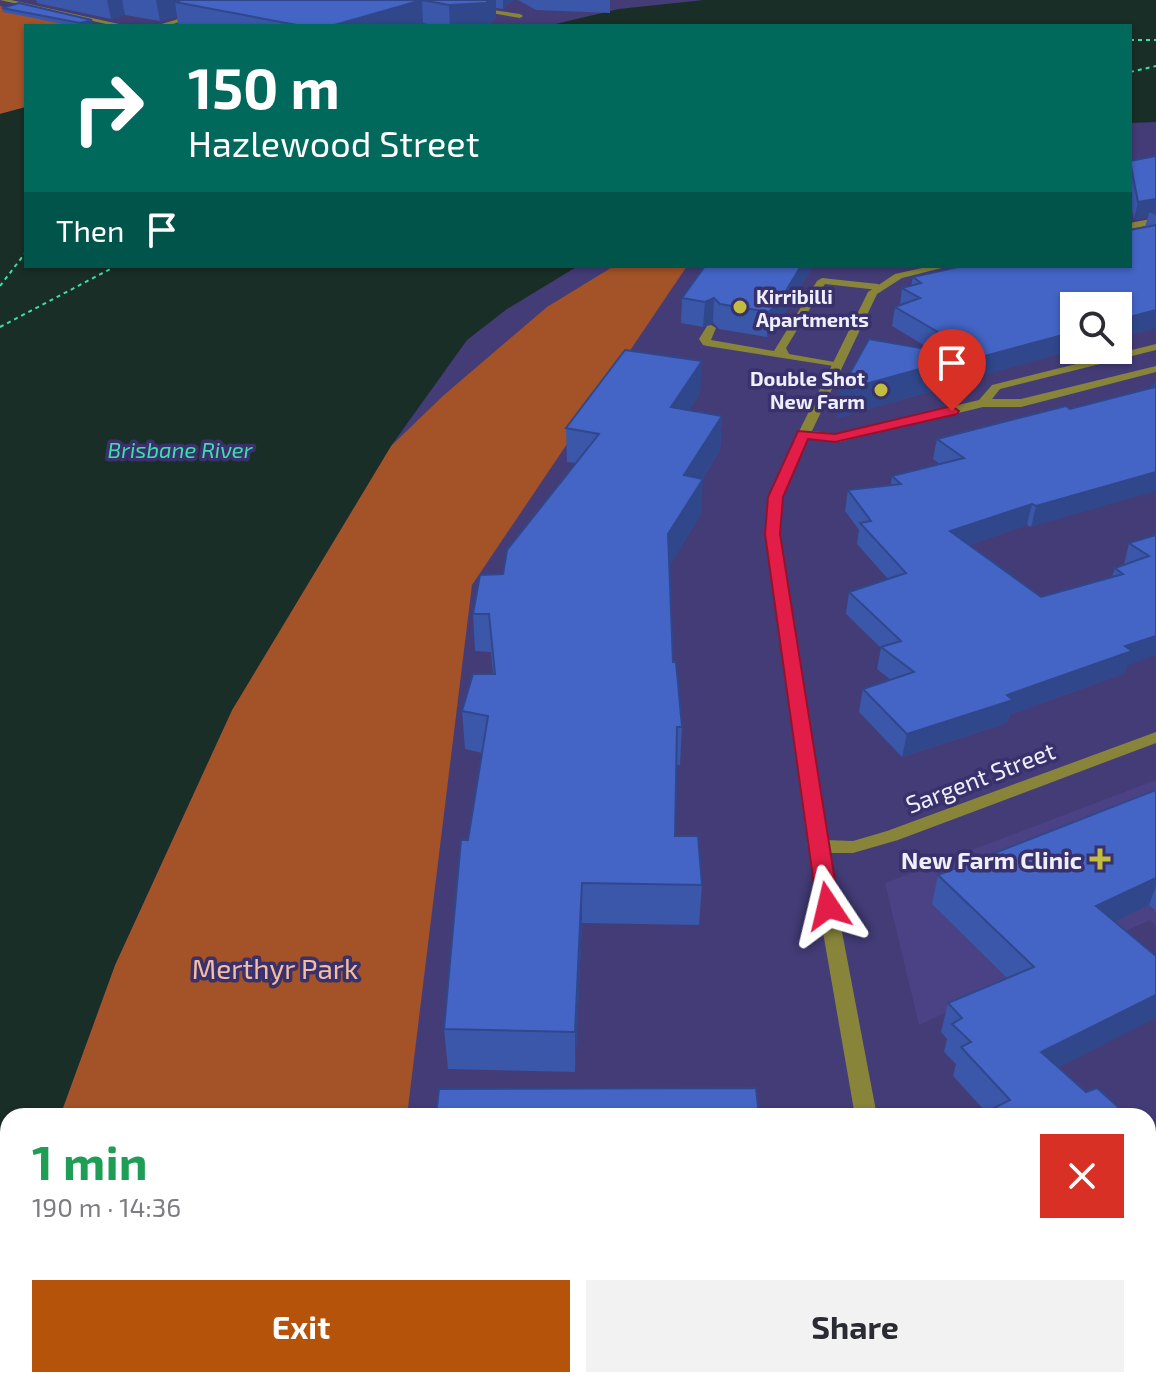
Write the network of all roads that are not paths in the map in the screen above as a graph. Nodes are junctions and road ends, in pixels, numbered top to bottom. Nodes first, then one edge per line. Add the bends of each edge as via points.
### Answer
1 (2, 0) edge
2 (464, 6) edge
3 (205, 12) dead end
4 (520, 16) dead end
5 (116, 24) edge
6 (165, 24) edge
7 (1156, 221) edge
8 (1132, 226) edge
9 (936, 268) edge
10 (878, 287) junction
11 (711, 328) edge
12 (1156, 347) edge
13 (787, 357) junction
14 (836, 365) junction
15 (1156, 369) edge
16 (983, 403) junction
17 (803, 434) junction
18 (1156, 737) edge
19 (817, 846) junction
20 (865, 1108) edge

1 - 5 street
2 - 4 street
3 - 6 street
7 - 8 street
9 - 10 street
10 - 13 street via 822,281 780,348
10 - 14 street
11 - 13 street via 707,343
12 - 16 street via 996,387
13 - 14 street
14 - 17 street
15 - 16 street via 1021,403
16 - 17 street via 835,438
17 - 19 street via 775,497 772,534
18 - 19 street, Sargent Street via 892,836 853,847
19 - 20 street

